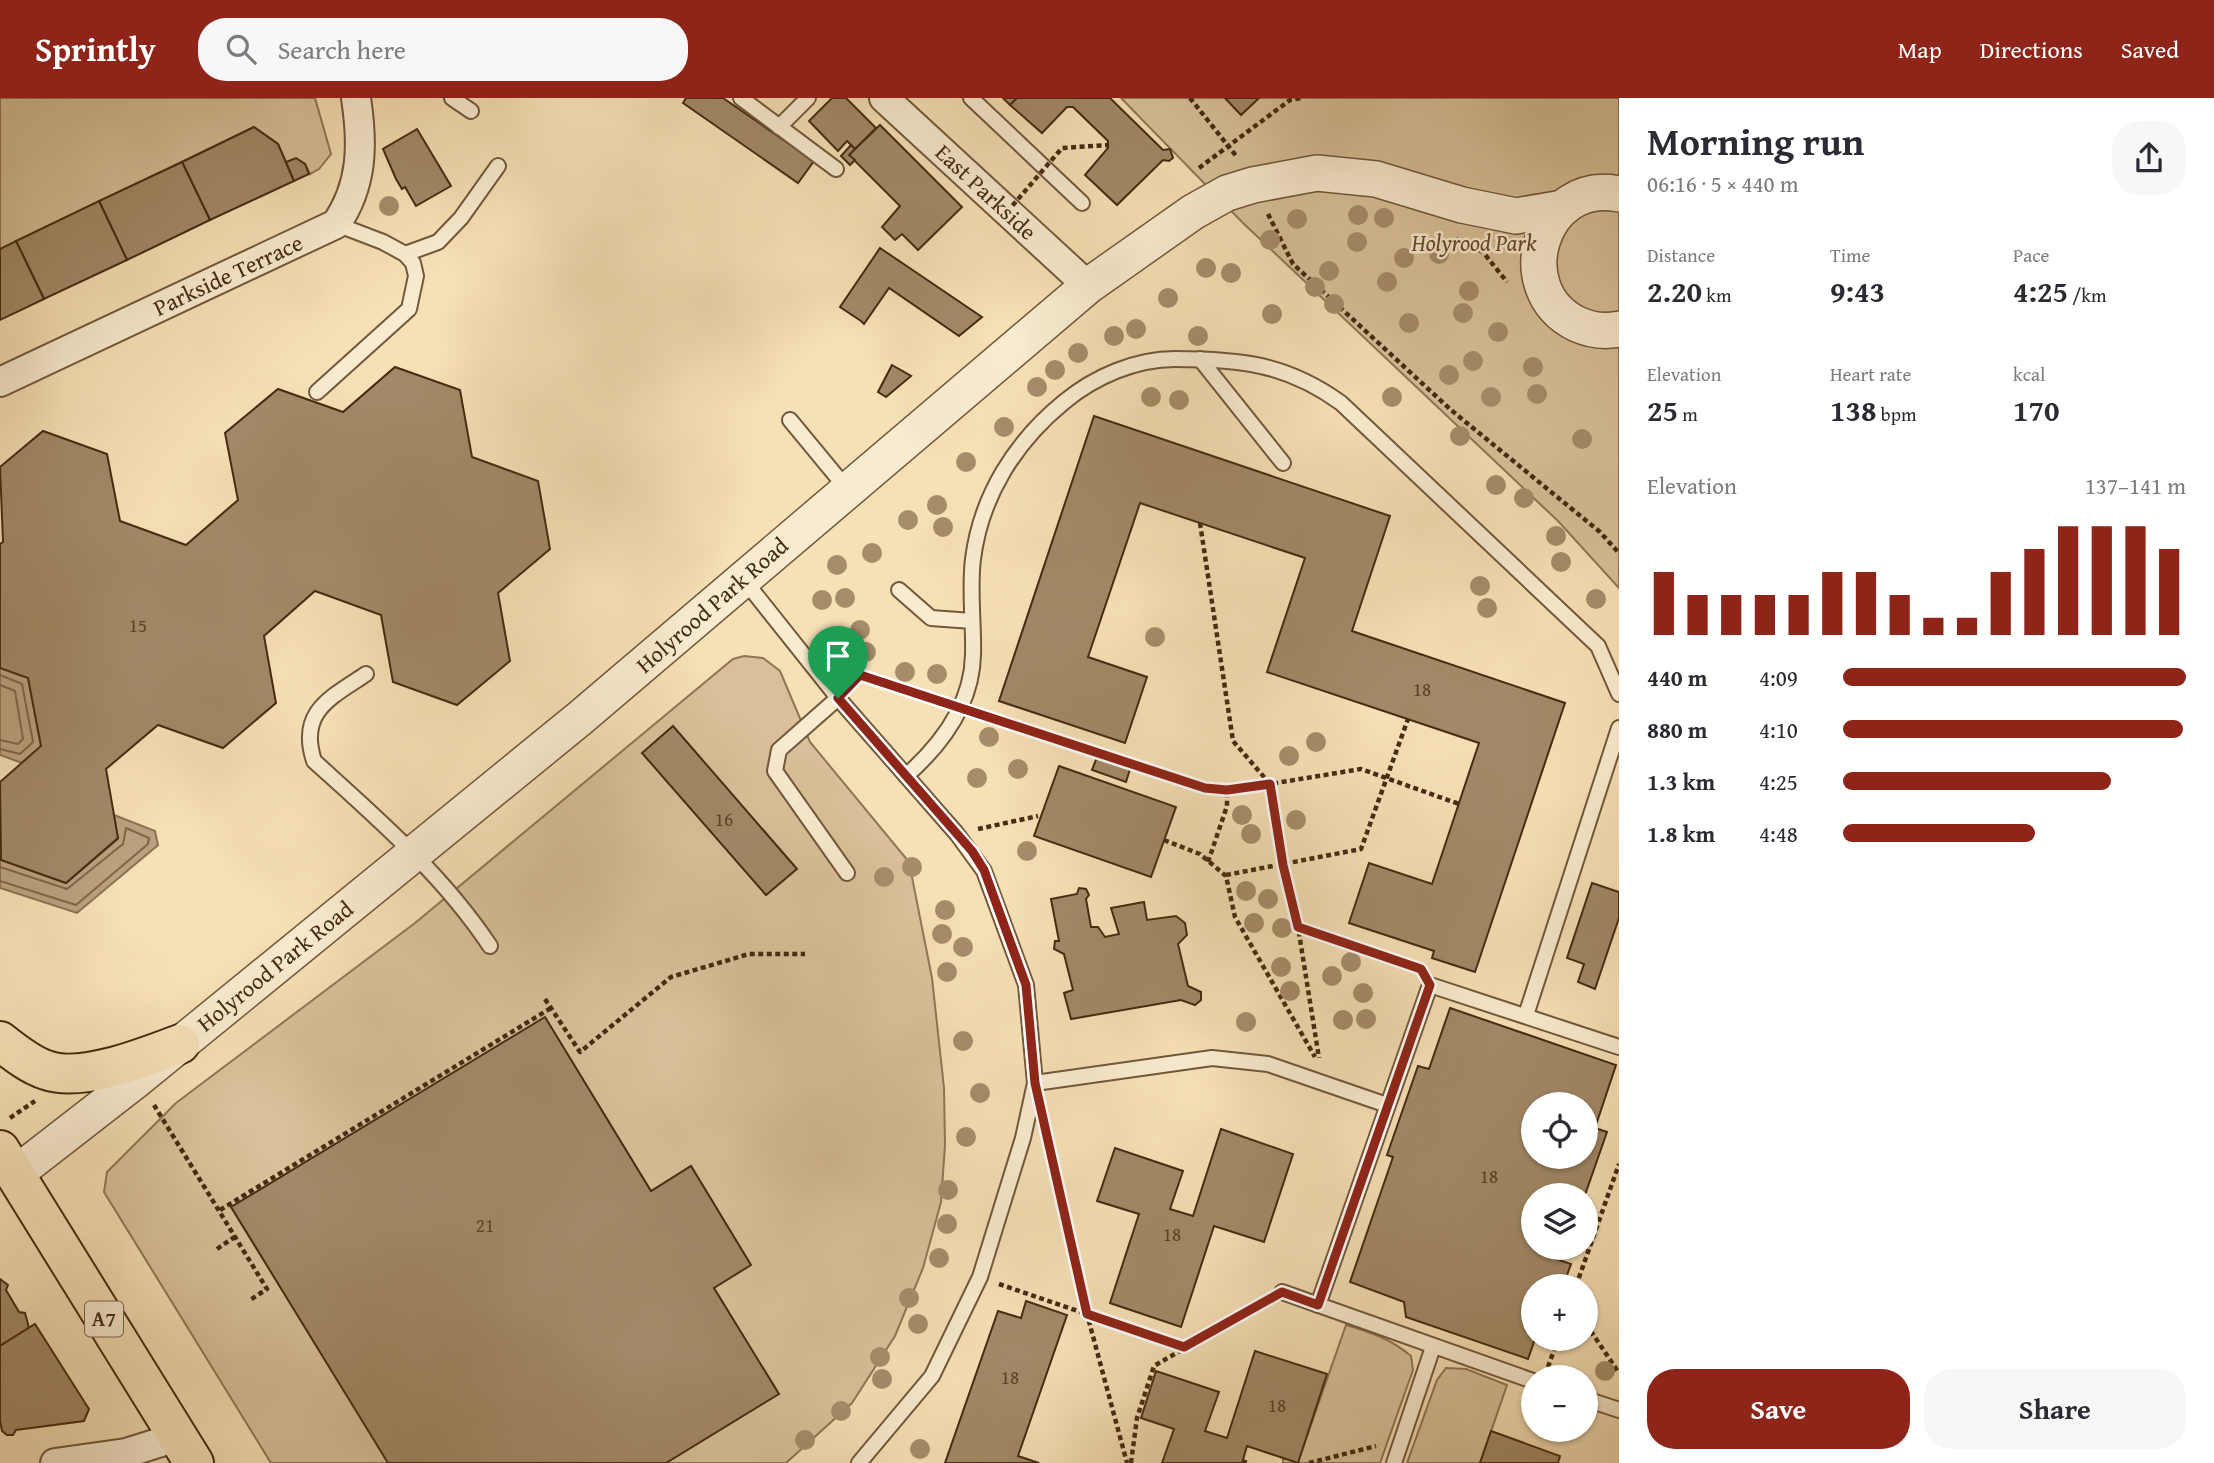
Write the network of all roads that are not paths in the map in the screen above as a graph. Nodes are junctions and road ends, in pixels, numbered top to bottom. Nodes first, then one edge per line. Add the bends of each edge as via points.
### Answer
1 (356, 98) edge
2 (452, 98) edge
3 (741, 98) edge
4 (808, 98) edge
5 (884, 98) edge
6 (971, 98) edge
7 (471, 111) dead end
8 (779, 127) junction
9 (498, 166) dead end
10 (836, 169) dead end
11 (1613, 188) edge
12 (1082, 203) dead end
13 (1563, 208) junction
14 (1456, 221) junction
15 (336, 224) junction
16 (405, 254) junction
17 (1525, 284) junction
18 (1088, 286) junction
19 (1619, 329) edge
20 (1200, 359) junction
21 (0, 382) edge
22 (317, 392) dead end
23 (790, 420) dead end
24 (1283, 463) dead end
25 (847, 489) junction
26 (743, 579) junction
27 (899, 590) dead end
28 (972, 621) junction
29 (366, 674) dead end
30 (1619, 694) edge
31 (838, 698) junction
32 (1619, 728) edge
33 (906, 776) junction
34 (415, 851) junction
35 (847, 873) dead end
36 (490, 946) dead end
37 (1526, 1015) junction
38 (0, 1041) edge
39 (180, 1044) junction
40 (1619, 1047) edge
41 (1035, 1083) junction
42 (1387, 1105) junction
43 (7, 1162) edge
44 (1282, 1292) road end
45 (1318, 1305) junction
46 (1433, 1347) junction
47 (1521, 1377) edge
48 (1598, 1403) edge
49 (1619, 1410) edge
50 (186, 1450) edge
51 (55, 1463) edge
52 (861, 1463) edge
53 (1394, 1463) edge

1 - 15 street via 358,176
2 - 7 lane
3 - 8 lane
4 - 8 lane
5 - 18 street, East Parkside
6 - 12 lane
8 - 10 lane
9 - 16 lane via 461,219 438,242
11 - 13 street via 1586,195
13 - 14 street
13 - 17 street via 1545,228
14 - 17 street via 1481,216 1516,244
14 - 18 street, Holyrood Park Road via 1386,181 1349,174 1301,174 1227,193
15 - 16 lane
15 - 21 street, Parkside Terrace
16 - 22 lane via 416,276 409,309
17 - 19 street via 1574,322 1600,331
18 - 25 street, Holyrood Park Road
20 - 24 lane
20 - 28 lane via 1149,361 1097,380 1047,416 1001,475 983,514 973,558
20 - 30 lane via 1298,375 1340,403 1598,646
23 - 25 lane
25 - 26 street, Holyrood Park Road
26 - 31 lane
26 - 34 street, Holyrood Park Road
27 - 28 lane via 931,618
28 - 33 lane via 973,662 959,708 942,741
29 - 34 lane via 326,701 313,718 309,747 314,761
31 - 33 lane
31 - 35 lane via 779,750 775,771
32 - 37 lane
33 - 41 lane via 984,870 1026,985
34 - 36 lane
34 - 39 street, Holyrood Park Road
37 - 40 lane
37 - 42 lane via 1430,985
38 - 39 main road via 47,1071 64,1073 123,1066
39 - 43 street, Holyrood Park Road via 135,1081
41 - 42 lane via 1212,1058 1268,1064
41 - 52 lane via 980,1277 932,1376
42 - 45 lane
43 - 50 main road, A7
44 - 45 lane
45 - 46 lane
46 - 47 lane
46 - 53 lane
48 - 49 lane
50 - 51 street

